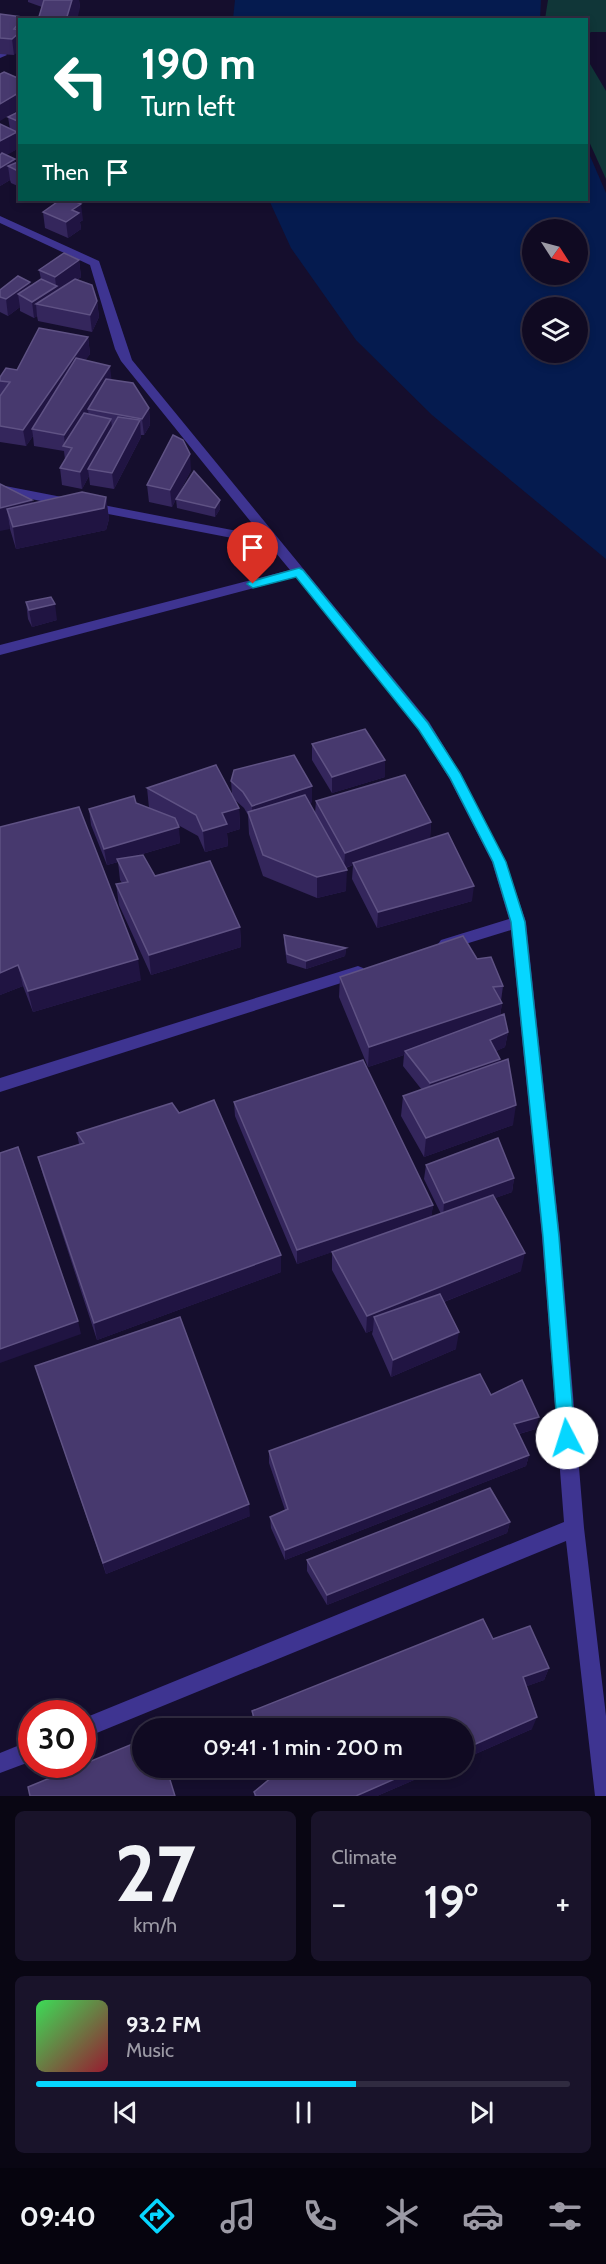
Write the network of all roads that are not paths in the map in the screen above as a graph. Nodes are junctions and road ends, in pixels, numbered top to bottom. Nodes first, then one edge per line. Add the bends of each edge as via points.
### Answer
1 (0, 219) edge
2 (0, 489) edge
3 (272, 537) junction
4 (299, 572) junction
5 (0, 650) edge
6 (518, 922) junction
7 (428, 950) edge
8 (372, 968) edge
9 (0, 1085) edge
10 (574, 1528) junction
11 (96, 1723) edge
12 (18, 1755) edge
13 (0, 1762) edge
14 (605, 1796) edge

1 - 3 street via 95,263 127,361
2 - 3 street via 232,534
3 - 4 street
4 - 5 street
4 - 6 street via 424,726 455,776 499,862
6 - 7 street
6 - 10 street via 551,1237
8 - 9 street
10 - 11 street
10 - 14 street
12 - 13 street

